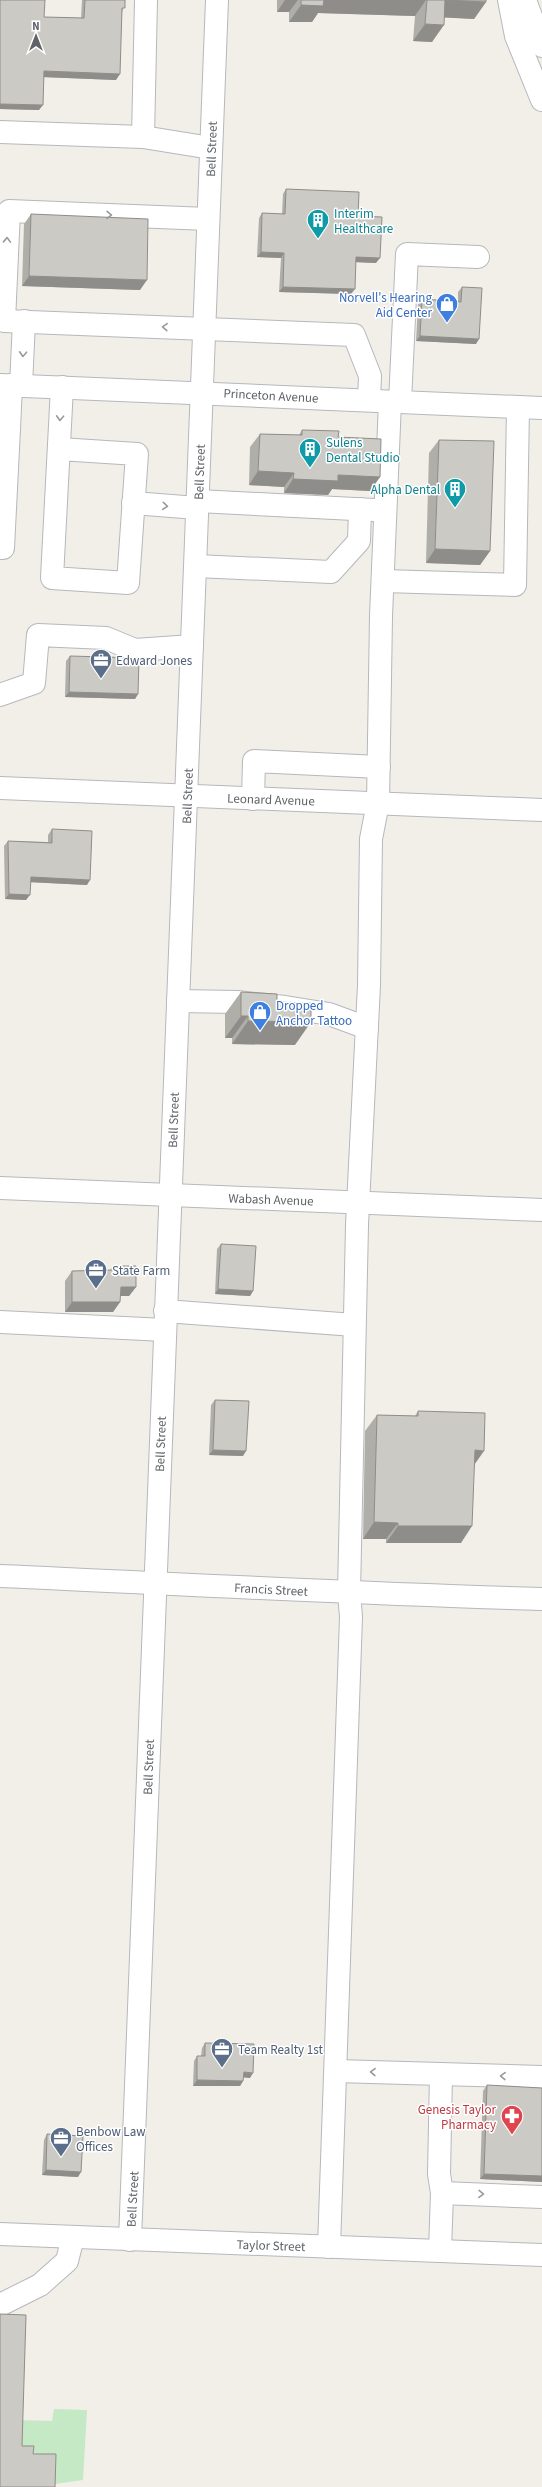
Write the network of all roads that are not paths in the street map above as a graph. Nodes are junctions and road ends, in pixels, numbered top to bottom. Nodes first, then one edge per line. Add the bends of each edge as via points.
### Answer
1 (146, 0) edge
2 (217, 0) edge
3 (509, 0) edge
4 (525, 0) edge
5 (542, 46) edge
6 (542, 100) edge
7 (0, 132) edge
8 (143, 137) junction
9 (211, 148) junction
10 (208, 219) junction
11 (478, 257) dead end
12 (24, 321) junction
13 (204, 328) junction
14 (10, 385) edge
15 (62, 387) junction
16 (202, 392) junction
17 (386, 401) junction
18 (518, 407) junction
19 (542, 408) edge
20 (4, 428) edge
21 (59, 449) junction
22 (133, 503) junction
23 (198, 505) junction
24 (360, 509) junction
25 (385, 510) junction
26 (0, 548) edge
27 (196, 566) junction
28 (383, 581) junction
29 (192, 646) junction
30 (0, 694) edge
31 (379, 767) junction
32 (0, 788) edge
33 (187, 796) junction
34 (253, 799) junction
35 (378, 803) junction
36 (542, 810) edge
37 (178, 1001) junction
38 (367, 1028) junction
39 (0, 1188) edge
40 (170, 1195) junction
41 (358, 1202) junction
42 (542, 1210) edge
43 (165, 1320) junction
44 (0, 1322) edge
45 (354, 1325) junction
46 (0, 1576) edge
47 (154, 1582) junction
48 (349, 1593) junction
49 (542, 1599) edge
50 (336, 2071) junction
51 (441, 2074) junction
52 (542, 2077) edge
53 (442, 2192) junction
54 (542, 2196) edge
55 (0, 2234) edge
56 (73, 2237) junction
57 (130, 2240) junction
58 (329, 2247) junction
59 (440, 2251) junction
60 (542, 2255) edge
61 (0, 2306) edge

1 - 8 street
2 - 9 street, Bell Street
3 - 6 street via 516,36
4 - 5 street
7 - 8 street
8 - 9 street
9 - 10 street, Bell Street
12 -> 10 street via 4,320 9,211
10 - 13 street, Bell Street
11 - 17 street via 407,254
13 -> 12 street
12 -> 14 street
13 - 16 street, Bell Street
13 - 17 street via 354,335 370,376
14 - 15 street, Princeton Avenue
14 - 20 street
15 - 16 street, Princeton Avenue
15 -> 21 street
16 - 17 street, Princeton Avenue
16 - 23 street, Bell Street
17 - 18 street, Princeton Avenue
17 - 25 street
18 - 19 street, Princeton Avenue
18 - 28 street via 515,585
20 - 26 street via 3,548
21 - 22 street via 137,454
21 - 22 street via 52,578 128,583
22 -> 23 street
23 - 24 street
23 - 27 street, Bell Street
24 - 25 street
24 - 27 street via 359,541 331,572
25 - 28 street
27 - 29 street, Bell Street
28 - 31 street
29 - 30 street via 135,650 106,638 38,634 34,683
29 - 33 street, Bell Street
31 - 34 street via 254,761
31 - 35 street
32 - 33 street, Leonard Avenue
33 - 34 street, Leonard Avenue
33 - 37 street, Bell Street
34 - 35 street, Leonard Avenue
35 - 36 street, Leonard Avenue
35 - 38 street via 371,839
37 - 38 street via 237,1002 285,1007 329,1014
37 - 40 street, Bell Street
38 - 41 street
39 - 40 street, Wabash Avenue
40 - 41 street, Wabash Avenue
40 - 43 street, Bell Street
41 - 42 street, Wabash Avenue
41 - 45 street
43 - 44 street
43 - 45 street
43 - 47 street, Bell Street
45 - 48 street
46 - 47 street, Francis Street
47 - 48 street, Francis Street
47 - 57 street, Bell Street
48 - 49 street, Francis Street
48 - 50 street via 351,1617
51 -> 50 street
50 - 58 street
52 -> 51 street
51 - 53 street via 439,2174
53 -> 54 street
53 - 59 street
55 - 56 street, Taylor Street
56 - 57 street, Taylor Street
56 - 61 street via 67,2261 40,2285
57 - 58 street, Taylor Street
58 - 59 street, Taylor Street
59 - 60 street, Taylor Street

